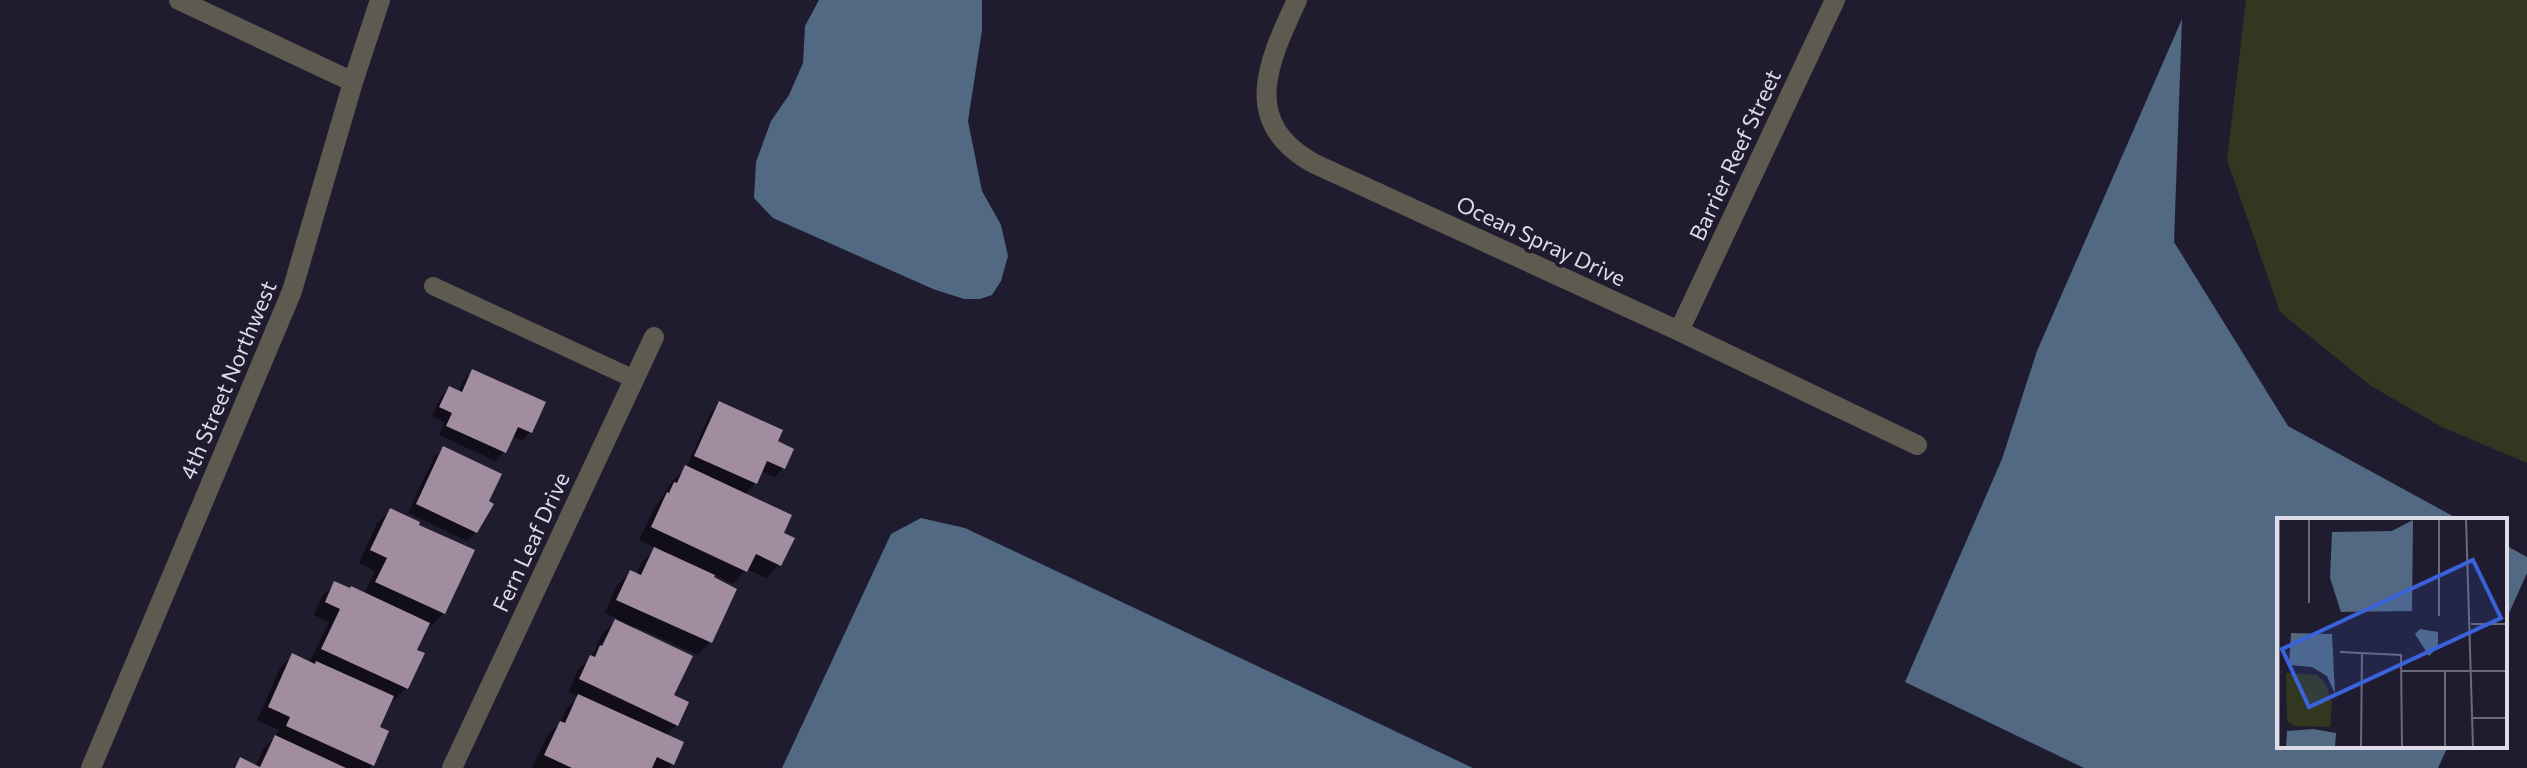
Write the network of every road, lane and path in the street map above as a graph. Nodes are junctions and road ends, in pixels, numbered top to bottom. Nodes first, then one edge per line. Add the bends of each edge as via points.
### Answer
1 (179, 0) edge
2 (380, 0) edge
3 (1297, 0) edge
4 (1835, 0) edge
5 (353, 82) junction
6 (433, 286) dead end
7 (1679, 331) junction
8 (654, 337) dead end
9 (634, 379) junction
10 (1917, 445) dead end
11 (91, 768) edge
12 (452, 768) edge

1 - 5 street
2 - 5 street, 4th Street Northwest
3 - 7 street, Ocean Spray Drive via 1270,60 1266,86 1273,124 1295,152
4 - 7 street, Barrier Reef Street
5 - 11 street, 4th Street Northwest via 292,291
6 - 9 lane
7 - 10 street, Ocean Spray Drive
8 - 9 street, Fern Leaf Drive
9 - 12 street, Fern Leaf Drive

